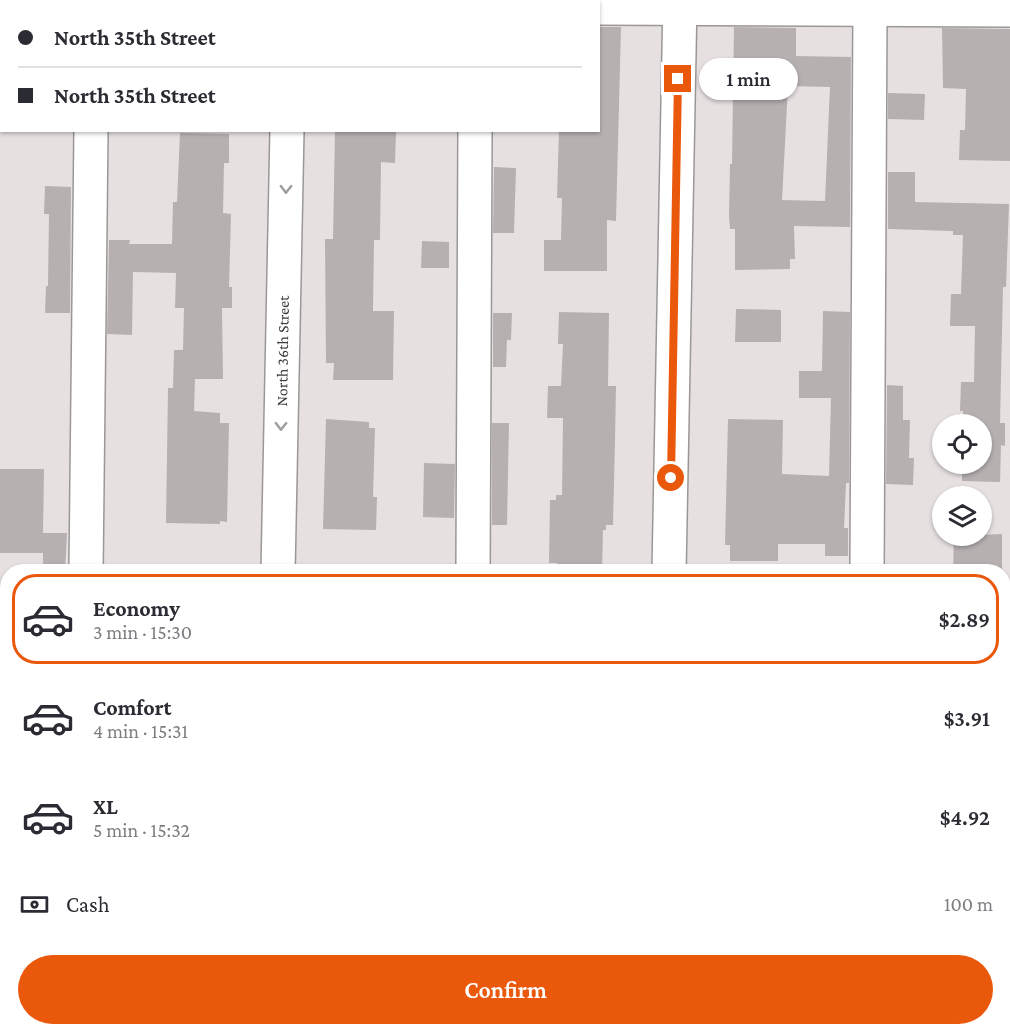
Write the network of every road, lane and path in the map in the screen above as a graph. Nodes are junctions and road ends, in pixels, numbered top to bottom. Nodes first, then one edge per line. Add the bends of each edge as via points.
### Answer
1 (680, 4) edge
2 (600, 8) edge
3 (870, 10) junction
4 (1010, 10) edge
5 (92, 132) edge
6 (287, 132) edge
7 (476, 132) edge
8 (86, 564) edge
9 (278, 564) edge
10 (473, 564) edge
11 (669, 564) edge
12 (867, 564) edge

1 - 2 street
1 - 3 street
1 - 11 street
3 - 4 street
3 - 12 street
5 - 8 street
6 -> 9 street, North 36th Street
7 - 10 street

